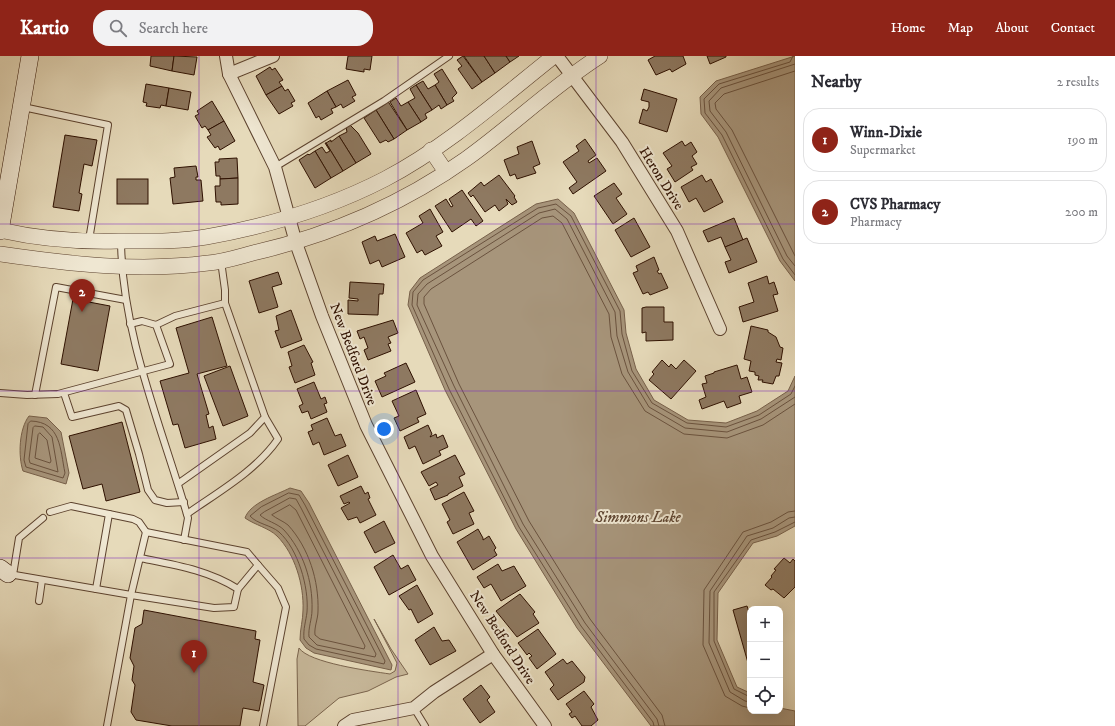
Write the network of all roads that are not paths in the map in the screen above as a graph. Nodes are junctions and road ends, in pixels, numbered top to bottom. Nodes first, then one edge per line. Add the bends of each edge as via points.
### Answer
1 (30, 56) edge
2 (226, 56) edge
3 (273, 56) edge
4 (449, 56) edge
5 (556, 56) edge
6 (600, 56) edge
7 (230, 74) junction
8 (572, 75) junction
9 (22, 106) junction
10 (431, 150) junction
11 (275, 167) junction
12 (446, 172) junction
13 (289, 218) junction
14 (0, 230) edge
15 (121, 241) junction
16 (89, 242) junction
17 (296, 243) junction
18 (0, 254) edge
19 (221, 261) junction
20 (121, 265) junction
21 (126, 300) junction
22 (225, 303) junction
23 (130, 324) junction
24 (156, 324) junction
25 (720, 329) dead end
26 (143, 372) junction
27 (0, 393) edge
28 (64, 393) junction
29 (35, 395) junction
30 (265, 417) junction
31 (178, 482) junction
32 (184, 502) junction
33 (50, 512) dead end
34 (109, 514) junction
35 (187, 514) junction
36 (43, 518) dead end
37 (146, 532) junction
38 (184, 540) junction
39 (140, 558) junction
40 (258, 565) junction
41 (5, 572) edge
42 (42, 580) junction
43 (96, 589) junction
44 (238, 590) junction
45 (131, 595) junction
46 (39, 601) dead end
47 (493, 654) junction
48 (414, 708) junction
49 (107, 726) edge
50 (263, 726) edge
51 (344, 726) edge
52 (424, 726) edge
53 (545, 726) edge

1 - 9 main road
2 - 7 street, New Bedford Drive
3 - 7 street
4 - 11 lane via 384,100
5 - 8 street, Heron Drive
5 - 10 street
6 - 8 street
7 - 11 street, New Bedford Drive
8 - 12 street
8 - 25 street, Heron Drive via 622,142 677,231
9 - 14 main road
9 - 16 lane via 108,125
10 - 12 street
10 - 13 street via 386,178 347,197
11 - 13 street, New Bedford Drive
12 - 17 street via 398,202 348,225
13 - 15 street via 205,237
13 - 17 street, New Bedford Drive
14 - 16 street via 22,235
15 - 16 street
15 - 20 lane
17 - 19 street
17 - 47 street, New Bedford Drive via 366,425 432,556
18 - 20 street via 101,266
19 - 20 street via 208,264
19 - 22 lane
20 - 21 lane
21 - 23 lane
21 - 29 lane via 56,287
22 - 24 lane via 175,316
22 - 30 lane
23 - 24 lane via 142,321
23 - 26 lane
24 - 26 lane via 170,364
26 - 28 lane
26 - 31 lane
27 - 29 lane
28 - 29 lane
28 - 32 lane via 72,417 118,406 126,410 148,490 155,500 167,503
30 - 31 lane via 250,433
30 - 35 lane via 278,439 269,452
31 - 32 lane
32 - 35 lane
33 - 34 lane via 71,506
34 - 37 lane via 133,519 139,522
34 - 43 lane
35 - 38 lane
36 - 41 lane via 19,538
37 - 38 lane
37 - 39 lane
38 - 40 lane via 247,552
39 - 44 lane via 212,575
39 - 45 lane
40 - 44 lane
40 - 50 lane via 278,588 286,607
41 - 42 lane
42 - 43 lane
42 - 46 lane
43 - 45 lane
44 - 45 lane via 234,608 214,608
45 - 49 lane
47 - 48 street
47 - 53 street, New Bedford Drive
48 - 51 street via 353,720
48 - 52 lane

